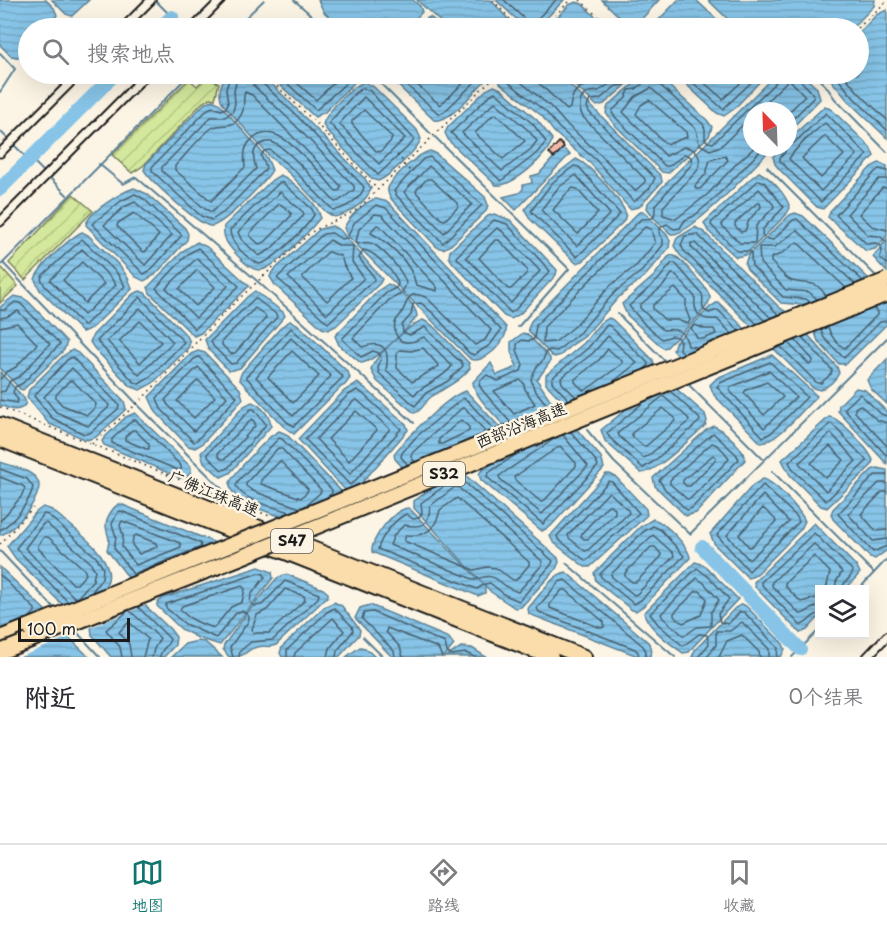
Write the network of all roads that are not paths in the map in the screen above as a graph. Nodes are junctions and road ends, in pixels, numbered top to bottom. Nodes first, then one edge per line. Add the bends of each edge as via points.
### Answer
1 (151, 0) edge
2 (221, 0) edge
3 (133, 18) edge
4 (203, 18) edge
5 (69, 84) edge
6 (137, 84) edge
7 (0, 153) edge
8 (0, 222) edge
9 (887, 280) edge
10 (887, 294) edge
11 (0, 425) edge
12 (0, 439) edge
13 (887, 636) edge
14 (0, 638) edge
15 (0, 652) edge
16 (551, 657) edge
17 (584, 657) edge
18 (867, 657) edge

1 - 3 street
2 - 4 street
5 - 7 street
6 - 8 street
9 - 14 highway, 西部沿海高速 / S32, bridge
10 - 15 highway, 西部沿海高速 / S32, bridge
11 - 17 highway, 广佛江珠高速 / S47
12 - 16 highway, 广佛江珠高速 / S47
13 - 18 street

